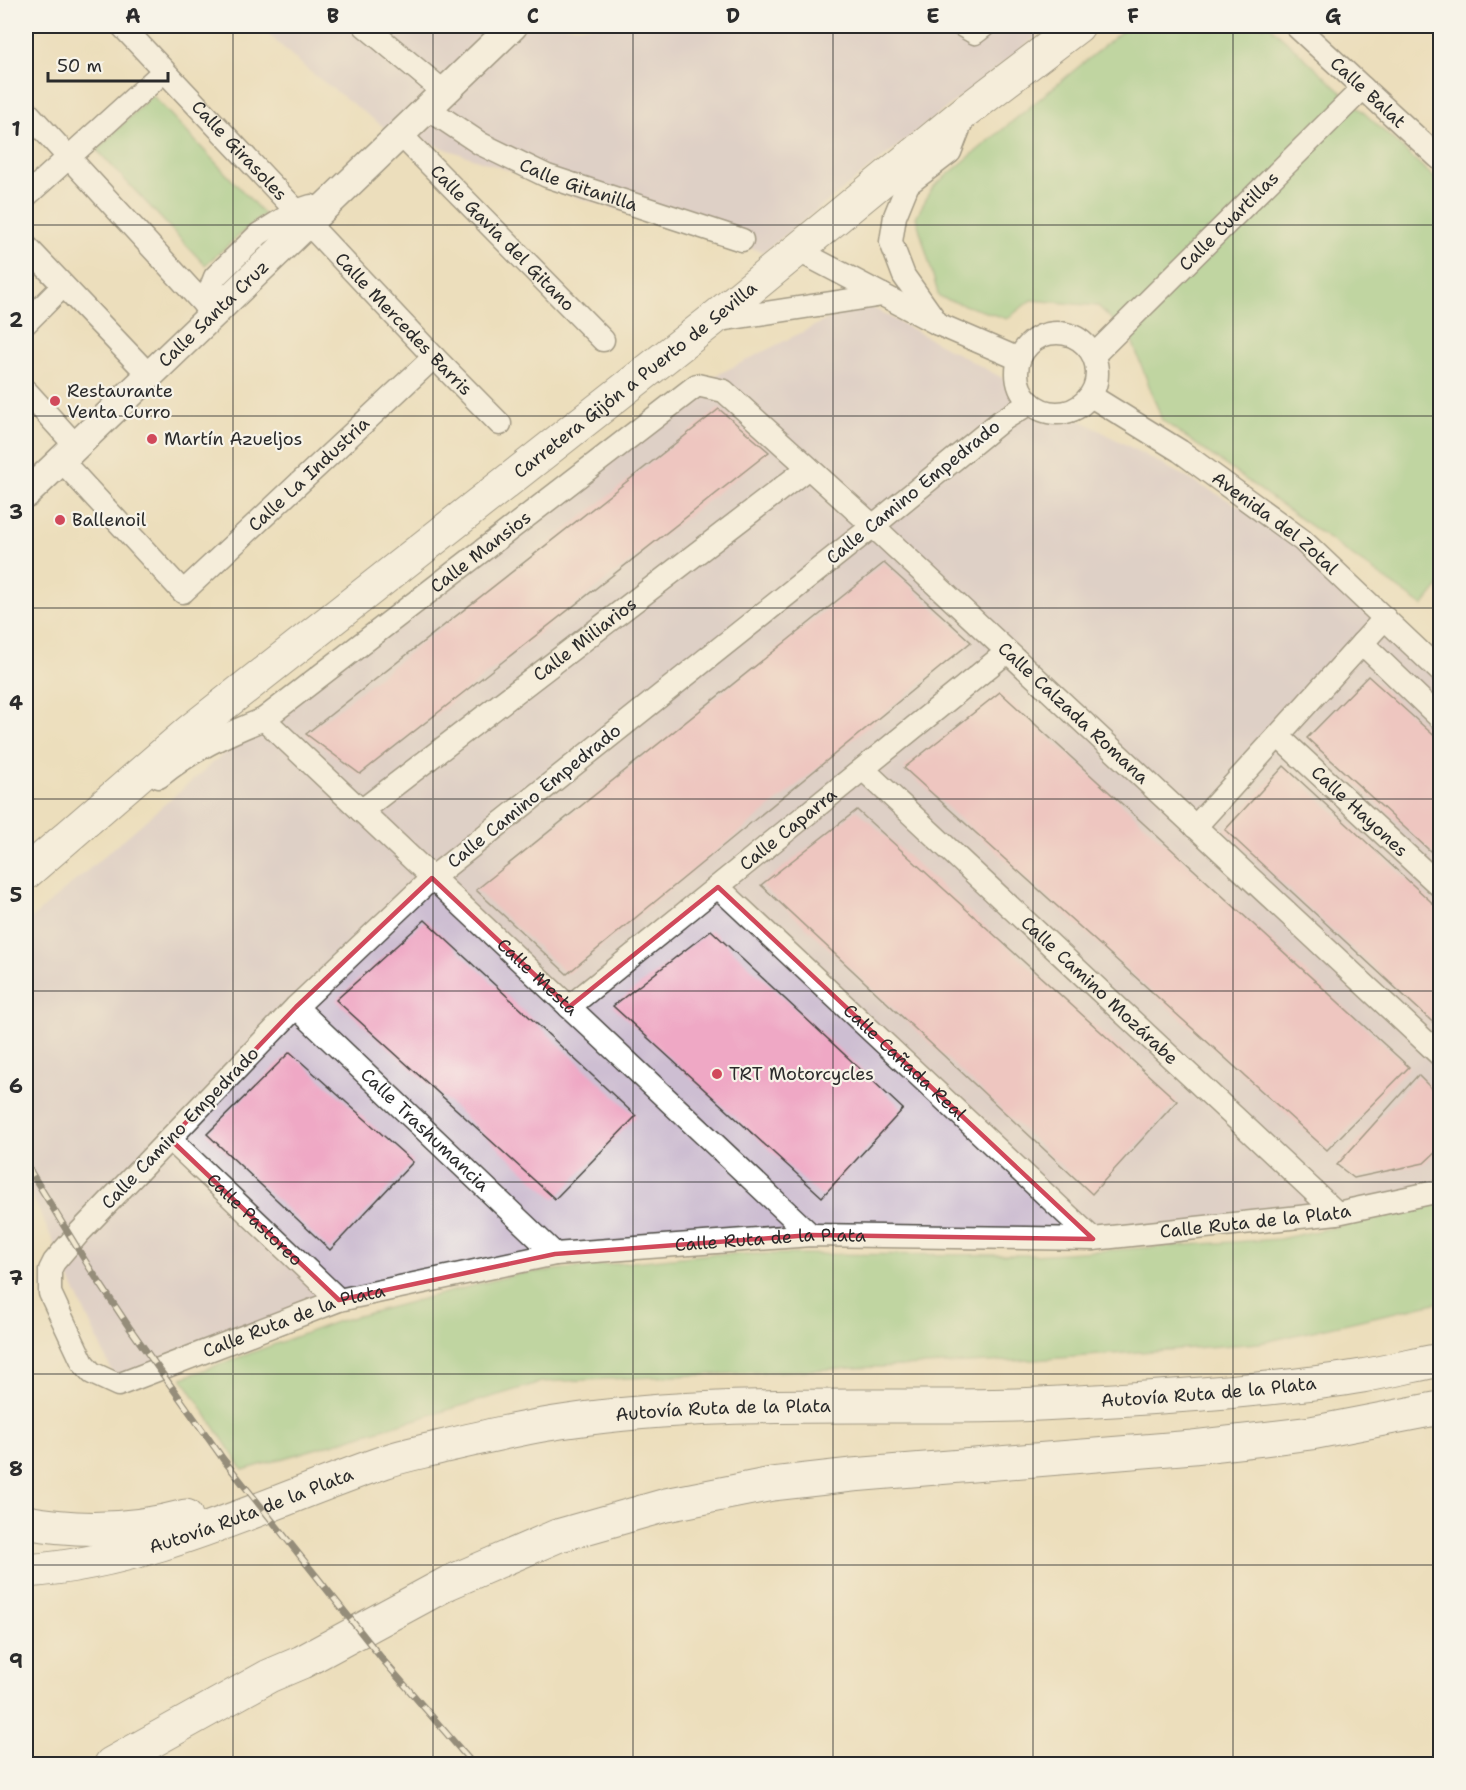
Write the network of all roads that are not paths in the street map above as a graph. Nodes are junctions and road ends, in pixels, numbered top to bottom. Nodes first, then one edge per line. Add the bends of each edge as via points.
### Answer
1 (122, 26) edge
2 (365, 26) edge
3 (513, 26) edge
4 (963, 26) edge
5 (984, 26) edge
6 (1089, 26) edge
7 (1296, 26) edge
8 (1066, 35) edge
9 (164, 71) junction
10 (1363, 88) junction
11 (435, 99) junction
12 (26, 111) edge
13 (965, 112) junction
14 (400, 134) junction
15 (68, 157) junction
16 (1440, 159) edge
17 (26, 196) edge
18 (302, 217) junction
19 (742, 240) dead end
20 (26, 246) edge
21 (797, 250) junction
22 (63, 286) junction
23 (883, 295) junction
24 (208, 309) junction
25 (711, 321) junction
26 (26, 323) edge
27 (938, 324) junction
28 (603, 340) dead end
29 (1094, 355) junction
30 (434, 357) junction
31 (1019, 359) junction
32 (149, 375) junction
33 (697, 385) joint
34 (26, 391) edge
35 (1091, 396) junction
36 (1030, 403) junction
37 (500, 424) dead end
38 (68, 453) junction
39 (808, 468) junction
40 (26, 494) edge
41 (873, 526) junction
42 (1385, 618) junction
43 (1362, 643) junction
44 (1007, 652) junction
45 (1440, 671) edge
46 (1440, 718) edge
47 (264, 719) junction
48 (190, 731) junction
49 (1278, 736) junction
50 (863, 769) junction
51 (362, 811) junction
52 (1196, 827) junction
53 (75, 830) junction
54 (26, 845) edge
55 (26, 873) edge
56 (432, 878) junction
57 (1440, 886) edge
58 (718, 887) junction
59 (296, 1007) junction
60 (569, 1007) junction
61 (1440, 1055) edge
62 (170, 1139) junction
63 (1440, 1191) edge
64 (1337, 1213) junction
65 (811, 1235) junction
66 (1093, 1239) junction
67 (555, 1254) junction
68 (339, 1300) junction
69 (1440, 1360) edge
70 (118, 1385) joint
71 (1440, 1408) edge
72 (277, 1495) junction
73 (26, 1522) edge
74 (26, 1571) edge
75 (183, 1733) junction
76 (111, 1764) edge
77 (154, 1764) edge

1 - 9 street, Calle Girasoles
2 - 11 street, Calle Gitanilla
3 - 11 main road, Calle Santa Cruz
4 - 5 street via 975,33
6 - 8 street
7 - 10 street, Calle Balat
8 - 13 highway, Carretera Gijón a Puerto de Sevilla
9 - 15 street
9 - 18 street, Calle Girasoles
10 - 16 street, Calle Balat
10 - 29 street, Calle Cuartillas
11 - 14 main road, Calle Santa Cruz
11 - 19 street, Calle Gitanilla via 481,144 547,176
12 - 15 street
13 - 21 highway, Carretera Gijón a Puerto de Sevilla
13 - 27 street via 950,152 908,184 895,216 891,242 904,276
14 - 18 main road, Calle Santa Cruz via 332,200
14 - 28 street, Calle Gavia del Gitano
15 - 17 street
15 - 24 street
18 - 24 main road, Calle Santa Cruz
18 - 30 street, Calle Mercedes Barris
20 - 22 street
21 - 23 street
21 - 25 highway, Carretera Gijón a Puerto de Sevilla
22 - 26 street
22 - 32 street
23 - 25 street
23 - 27 street
24 - 32 main road, Calle Santa Cruz
25 - 48 highway, Carretera Gijón a Puerto de Sevilla
27 - 31 street
29 - 31 street via 1081,340 1054,332 1037,338
29 - 35 street via 1098,374
30 - 37 street, Calle Mercedes Barris
30 - 38 street, Calle La Industria via 183,592
31 - 36 street via 1018,384
32 - 38 main road, Calle Santa Cruz
33 - 39 street, Calle Calzada Romana via 724,391
33 - 47 street, Calle Mansios
34 - 38 street
35 - 36 street via 1074,410 1063,413 1049,413
35 - 42 street, Avenida del Zotal via 1180,451 1302,540
36 - 41 street, Calle Camino Empedrado via 1001,421
38 - 40 main road, Calle Santa Cruz
39 - 41 street, Calle Calzada Romana
39 - 51 street, Calle Miliarios
41 - 44 street, Calle Calzada Romana
41 - 56 street, Calle Camino Empedrado
42 - 43 street
42 - 45 street, Avenida del Zotal
43 - 46 street
43 - 49 street
44 - 50 street, Calle Caparra
44 - 52 street, Calle Calzada Romana
47 - 51 street, Calle Mesta
47 - 53 street, Calle Mansios via 221,736 175,764 114,814
48 - 53 highway, Carretera Gijón a Puerto de Sevilla
48 - 54 highway, Carretera Gijón a Puerto de Sevilla via 130,758
49 - 52 street
49 - 57 street, Calle Hayones
50 - 58 street, Calle Caparra
50 - 64 street, Calle Camino Mozárabe
51 - 56 street, Calle Mesta
52 - 61 street, Calle Calzada Romana
53 - 55 highway, Carretera Gijón a Puerto de Sevilla
56 - 59 street, Calle Camino Empedrado
56 - 60 street, Calle Mesta
58 - 60 street, Calle Caparra
58 - 66 street, Calle Cañada Real
59 - 62 street, Calle Camino Empedrado
59 - 67 street, Calle Trashumancia
60 - 65 street, Calle Mesta
62 - 68 street, Calle Pastoreo
62 - 70 street, Calle Camino Empedrado via 78,1234 50,1270 50,1293 83,1363 92,1373
63 - 64 street, Calle Ruta de la Plata
64 - 66 street, Calle Ruta de la Plata
65 - 66 street, Calle Ruta de la Plata
65 - 67 street, Calle Ruta de la Plata
67 - 68 street, Calle Ruta de la Plata
68 - 70 street, Calle Ruta de la Plata
69 - 72 highway, Autovía Ruta de la Plata via 1361,1376 1158,1398 1014,1405 790,1405 656,1410 569,1420 498,1432
71 - 75 highway via 1311,1432 1193,1447 772,1484 625,1516 557,1536 447,1583 269,1676
72 - 73 highway via 234,1502 168,1521 124,1527 81,1528
72 - 74 highway, Autovía Ruta de la Plata via 163,1544
75 - 76 highway
75 - 77 highway

